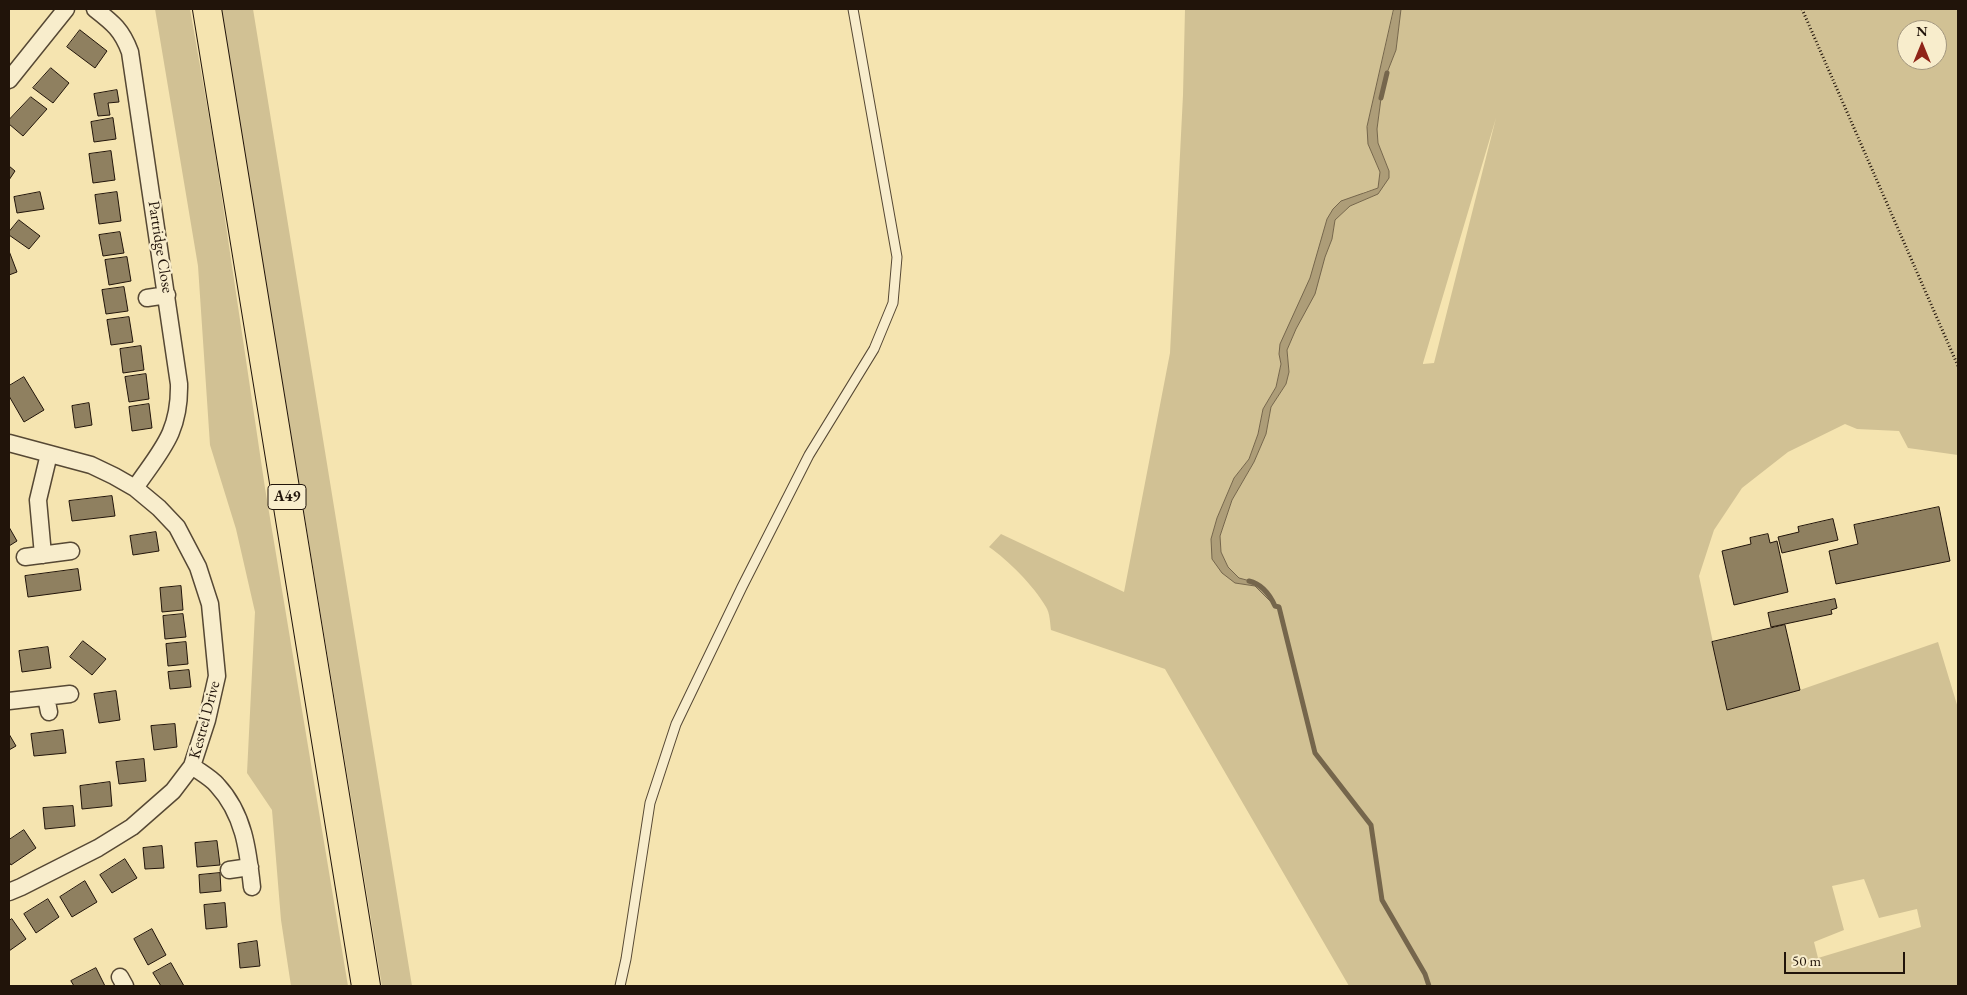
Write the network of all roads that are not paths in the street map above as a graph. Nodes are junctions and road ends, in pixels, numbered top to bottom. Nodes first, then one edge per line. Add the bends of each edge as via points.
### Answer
1 (66, 9) edge
2 (95, 9) edge
3 (207, 9) edge
4 (853, 9) edge
5 (11, 73) edge
6 (167, 295) junction
7 (148, 298) dead end
8 (9, 443) edge
9 (49, 454) junction
10 (136, 488) junction
11 (76, 554) dead end
12 (44, 555) junction
13 (25, 557) dead end
14 (70, 694) dead end
15 (9, 701) edge
16 (192, 766) junction
17 (250, 867) junction
18 (229, 870) dead end
19 (252, 887) dead end
20 (9, 892) edge
21 (366, 986) edge
22 (620, 986) edge

1 - 5 street
2 - 6 street, Partridge Close via 114,23 125,37 130,52
3 - 21 highway, A49
4 - 22 lane via 897,257 893,303 874,349 809,455 676,724 650,803
6 - 7 street
6 - 10 street, Partridge Close via 179,384 177,418 172,435
8 - 9 street, Kestrel Drive
9 - 10 street, Kestrel Drive via 91,465
9 - 12 street via 38,500
10 - 16 street, Kestrel Drive via 177,527 198,567 210,604 217,676
11 - 12 street
12 - 13 street
14 - 15 street via 47,704
16 - 17 street via 217,784 235,810 245,833
16 - 20 street, Kestrel Drive via 173,791 132,827 98,848
17 - 18 street
17 - 19 street

